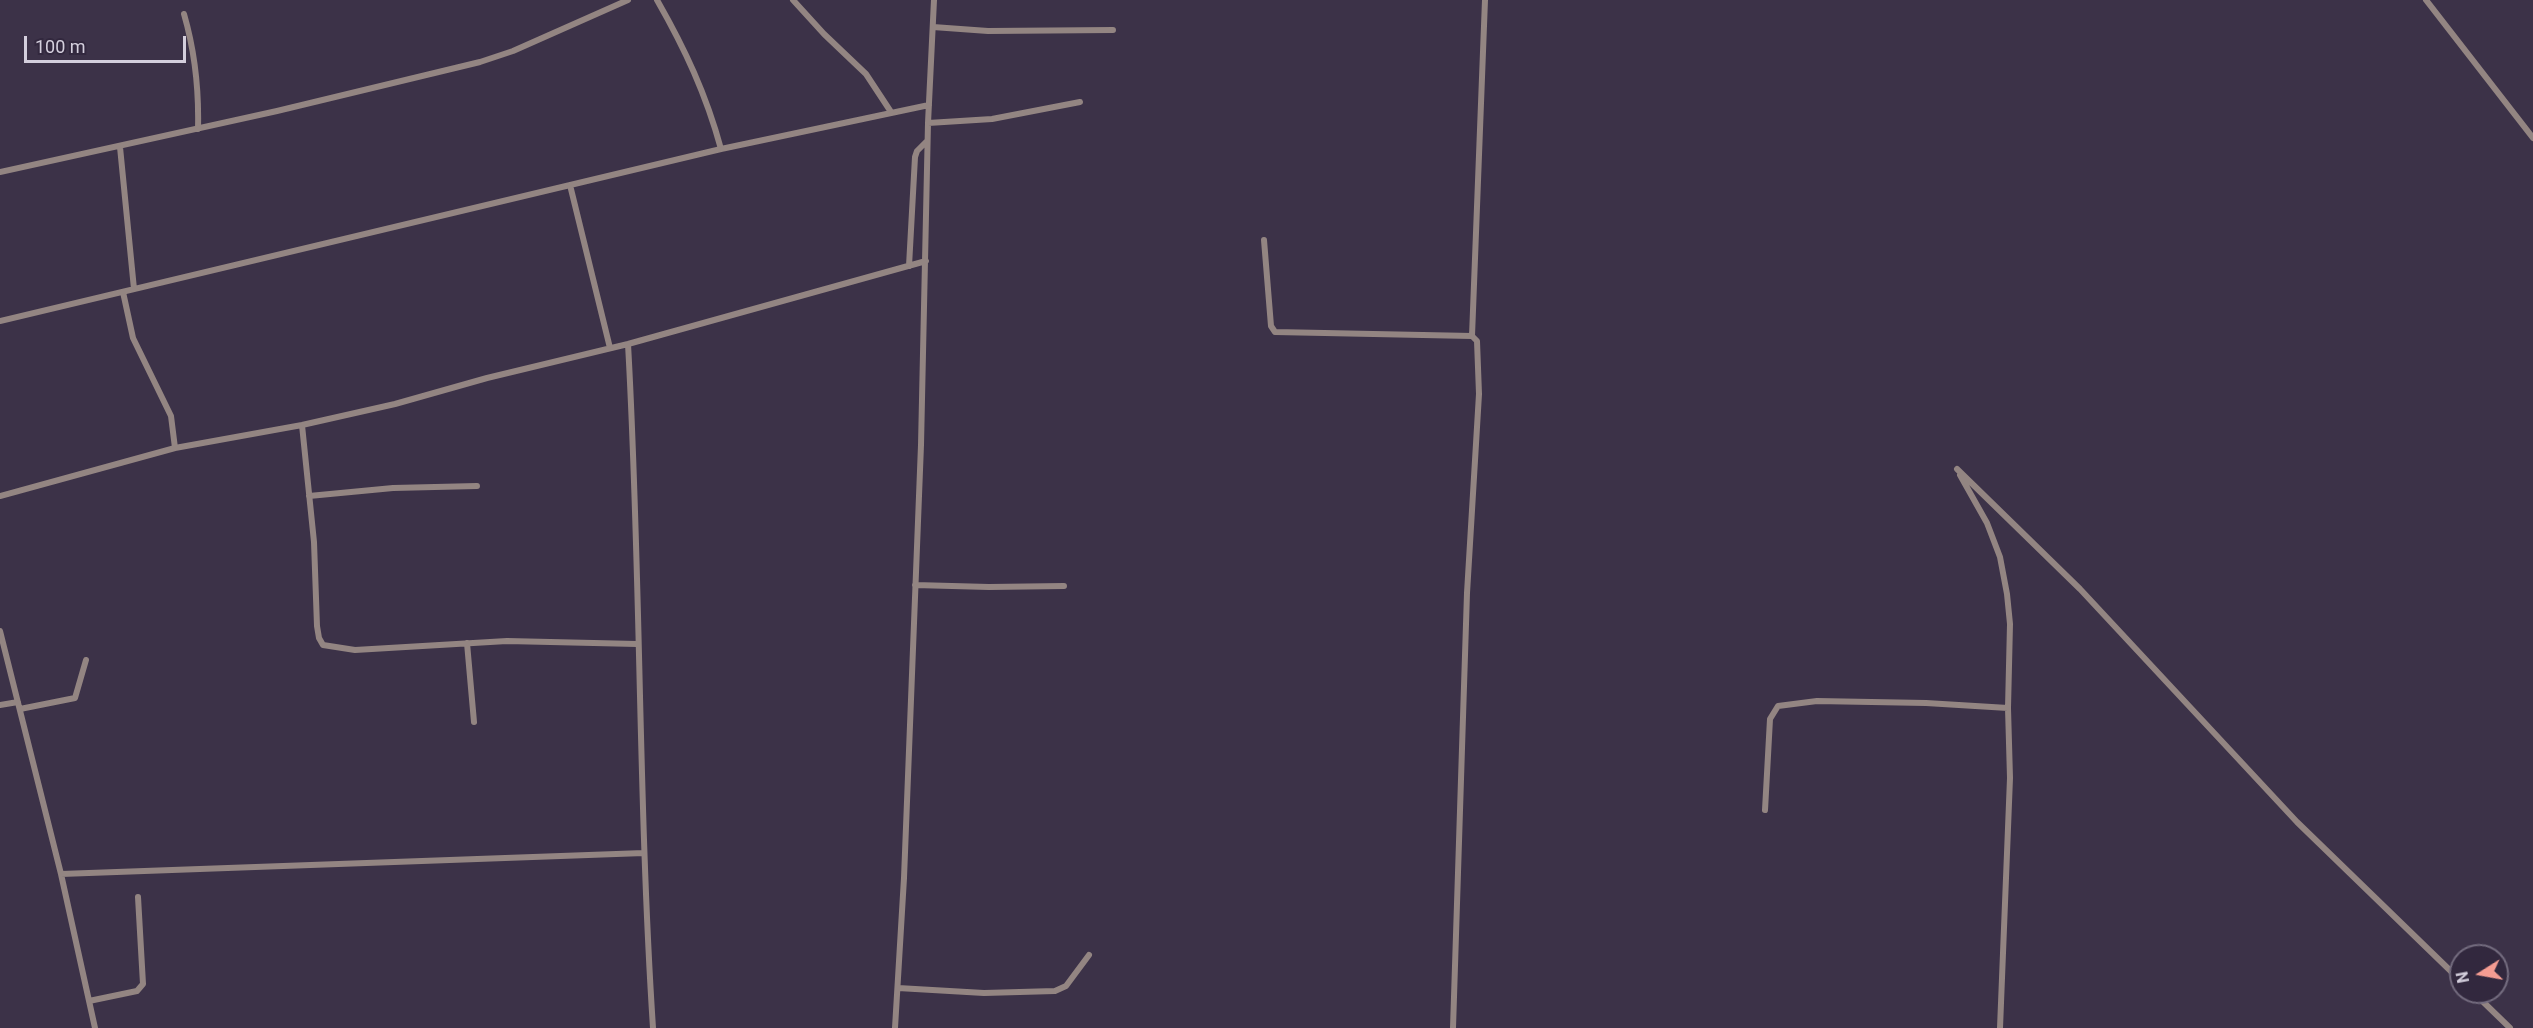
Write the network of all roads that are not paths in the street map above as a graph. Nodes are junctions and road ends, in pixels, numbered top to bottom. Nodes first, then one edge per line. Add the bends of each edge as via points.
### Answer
1 (628, 0) edge
2 (657, 0) edge
3 (793, 0) edge
4 (933, 0) edge
5 (1485, 0) edge
6 (2426, 0) edge
7 (184, 14) dead end
8 (933, 27) junction
9 (1113, 30) dead end
10 (1080, 102) dead end
11 (929, 105) junction
12 (891, 112) junction
13 (928, 123) junction
14 (198, 129) junction
15 (2533, 138) edge
16 (927, 141) junction
17 (120, 147) junction
18 (721, 149) junction
19 (0, 172) edge
20 (570, 185) junction
21 (1264, 240) dead end
22 (926, 261) junction
23 (909, 266) junction
24 (134, 289) junction
25 (123, 292) junction
26 (0, 321) edge
27 (1472, 336) junction
28 (628, 344) junction
29 (610, 348) junction
30 (302, 424) junction
31 (176, 448) junction
32 (477, 486) dead end
33 (0, 496) edge
34 (309, 496) junction
35 (915, 585) junction
36 (1064, 586) dead end
37 (0, 631) edge
38 (467, 643) junction
39 (637, 644) junction
40 (86, 660) dead end
41 (0, 705) edge
42 (19, 705) junction
43 (2008, 708) junction
44 (474, 722) dead end
45 (1765, 810) dead end
46 (644, 853) junction
47 (61, 874) junction
48 (138, 897) dead end
49 (1089, 955) dead end
50 (2449, 969) edge
51 (897, 988) junction
52 (89, 1001) junction
53 (2485, 1004) edge
54 (95, 1028) edge
55 (653, 1028) edge
56 (895, 1028) edge
57 (1453, 1028) edge
58 (2000, 1028) edge
59 (2510, 1028) edge

1 - 14 street via 480,62
2 - 18 street via 688,56 710,109
3 - 12 street via 866,74
4 - 8 street
5 - 27 street
6 - 15 street
7 - 14 street via 192,41
8 - 9 street via 988,31
8 - 11 street
10 - 13 street via 992,119
11 - 12 street
11 - 13 street
12 - 18 street
13 - 16 street
14 - 17 street
16 - 22 street
16 - 23 street via 915,157
17 - 19 street
17 - 24 street
18 - 20 street
20 - 24 street
20 - 29 street
21 - 27 street via 1271,326 1275,332
22 - 23 street
22 - 35 street
23 - 28 street
24 - 25 street
25 - 26 street
25 - 31 street via 133,338 171,416
27 - 57 street via 1478,347 1479,394 1467,593
28 - 29 street
28 - 39 street
29 - 30 street
30 - 31 street
30 - 34 street
31 - 33 street
32 - 34 street
34 - 38 street via 316,626 323,645 355,650
35 - 36 street
35 - 51 street
37 - 42 street
38 - 39 street
38 - 44 street
39 - 46 street
40 - 42 street via 75,698
41 - 42 street
42 - 47 street
43 - 45 street via 1817,701 1778,706 1770,719
43 - 50 street via 2010,624 2000,557 1987,523 1957,469 2080,589 2297,822
43 - 58 street via 2010,778
46 - 47 street
46 - 55 street
47 - 52 street
48 - 52 street via 143,984 137,991
49 - 51 street via 1066,986 1055,991 984,993
51 - 56 street
52 - 54 street
53 - 59 street

